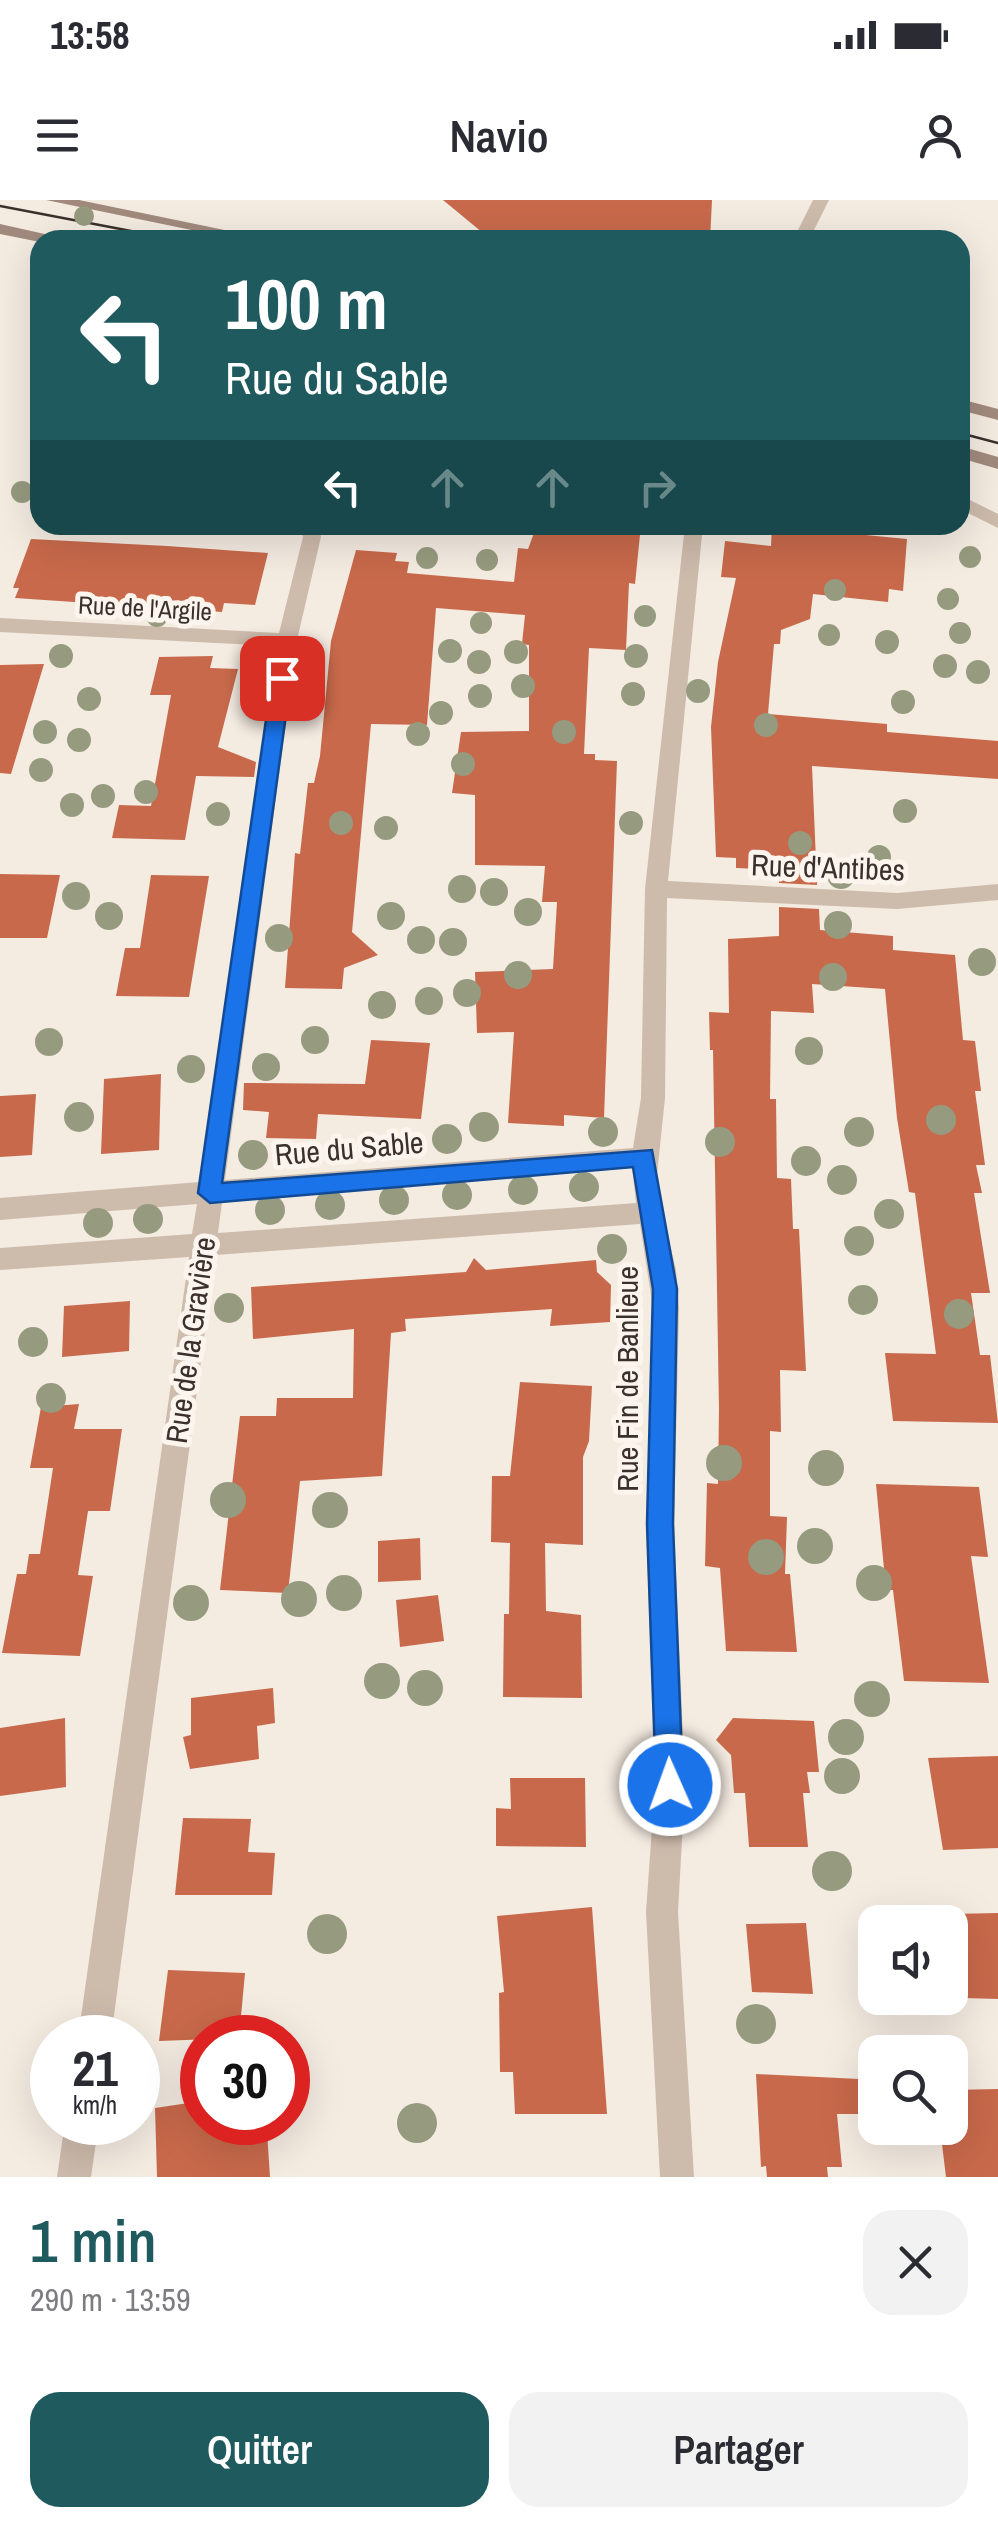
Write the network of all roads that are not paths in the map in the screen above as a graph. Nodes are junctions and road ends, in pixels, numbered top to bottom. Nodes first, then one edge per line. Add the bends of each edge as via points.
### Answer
1 (54, 200) edge
2 (821, 200) edge
3 (0, 229) edge
4 (208, 230) edge
5 (806, 230) edge
6 (30, 235) edge
7 (970, 407) edge
8 (998, 414) edge
9 (970, 455) edge
10 (998, 463) edge
11 (970, 507) edge
12 (998, 522) edge
13 (312, 535) edge
14 (693, 535) edge
15 (0, 625) edge
16 (287, 640) junction
17 (656, 889) junction
18 (998, 892) edge
19 (644, 1157) junction
20 (210, 1193) junction
21 (0, 1209) edge
22 (649, 1213) junction
23 (204, 1248) junction
24 (0, 1258) edge
25 (97, 2015) edge
26 (79, 2145) edge
27 (74, 2177) edge
28 (677, 2177) edge

1 - 4 main road
2 - 5 street
3 - 6 main road
7 - 8 main road
9 - 10 main road
11 - 12 street
13 - 16 street, Rue de la Gravière
14 - 17 street, Rue Fin de Banlieue
15 - 16 street, Rue de l'Argile
16 - 20 street, Rue de la Gravière
17 - 18 street, Rue d'Antibes via 896,901
17 - 19 street, Rue Fin de Banlieue via 654,1098
19 - 20 street, Rue du Sable
19 - 22 street, Rue Fin de Banlieue
20 - 21 street, Rue du Sable
20 - 23 street, Rue de la Gravière
22 - 23 street
22 - 28 street, Rue Fin de Banlieue via 666,1308 660,1524 670,1785 662,1912
23 - 24 street
23 - 25 street, Rue de la Gravière
26 - 27 street

